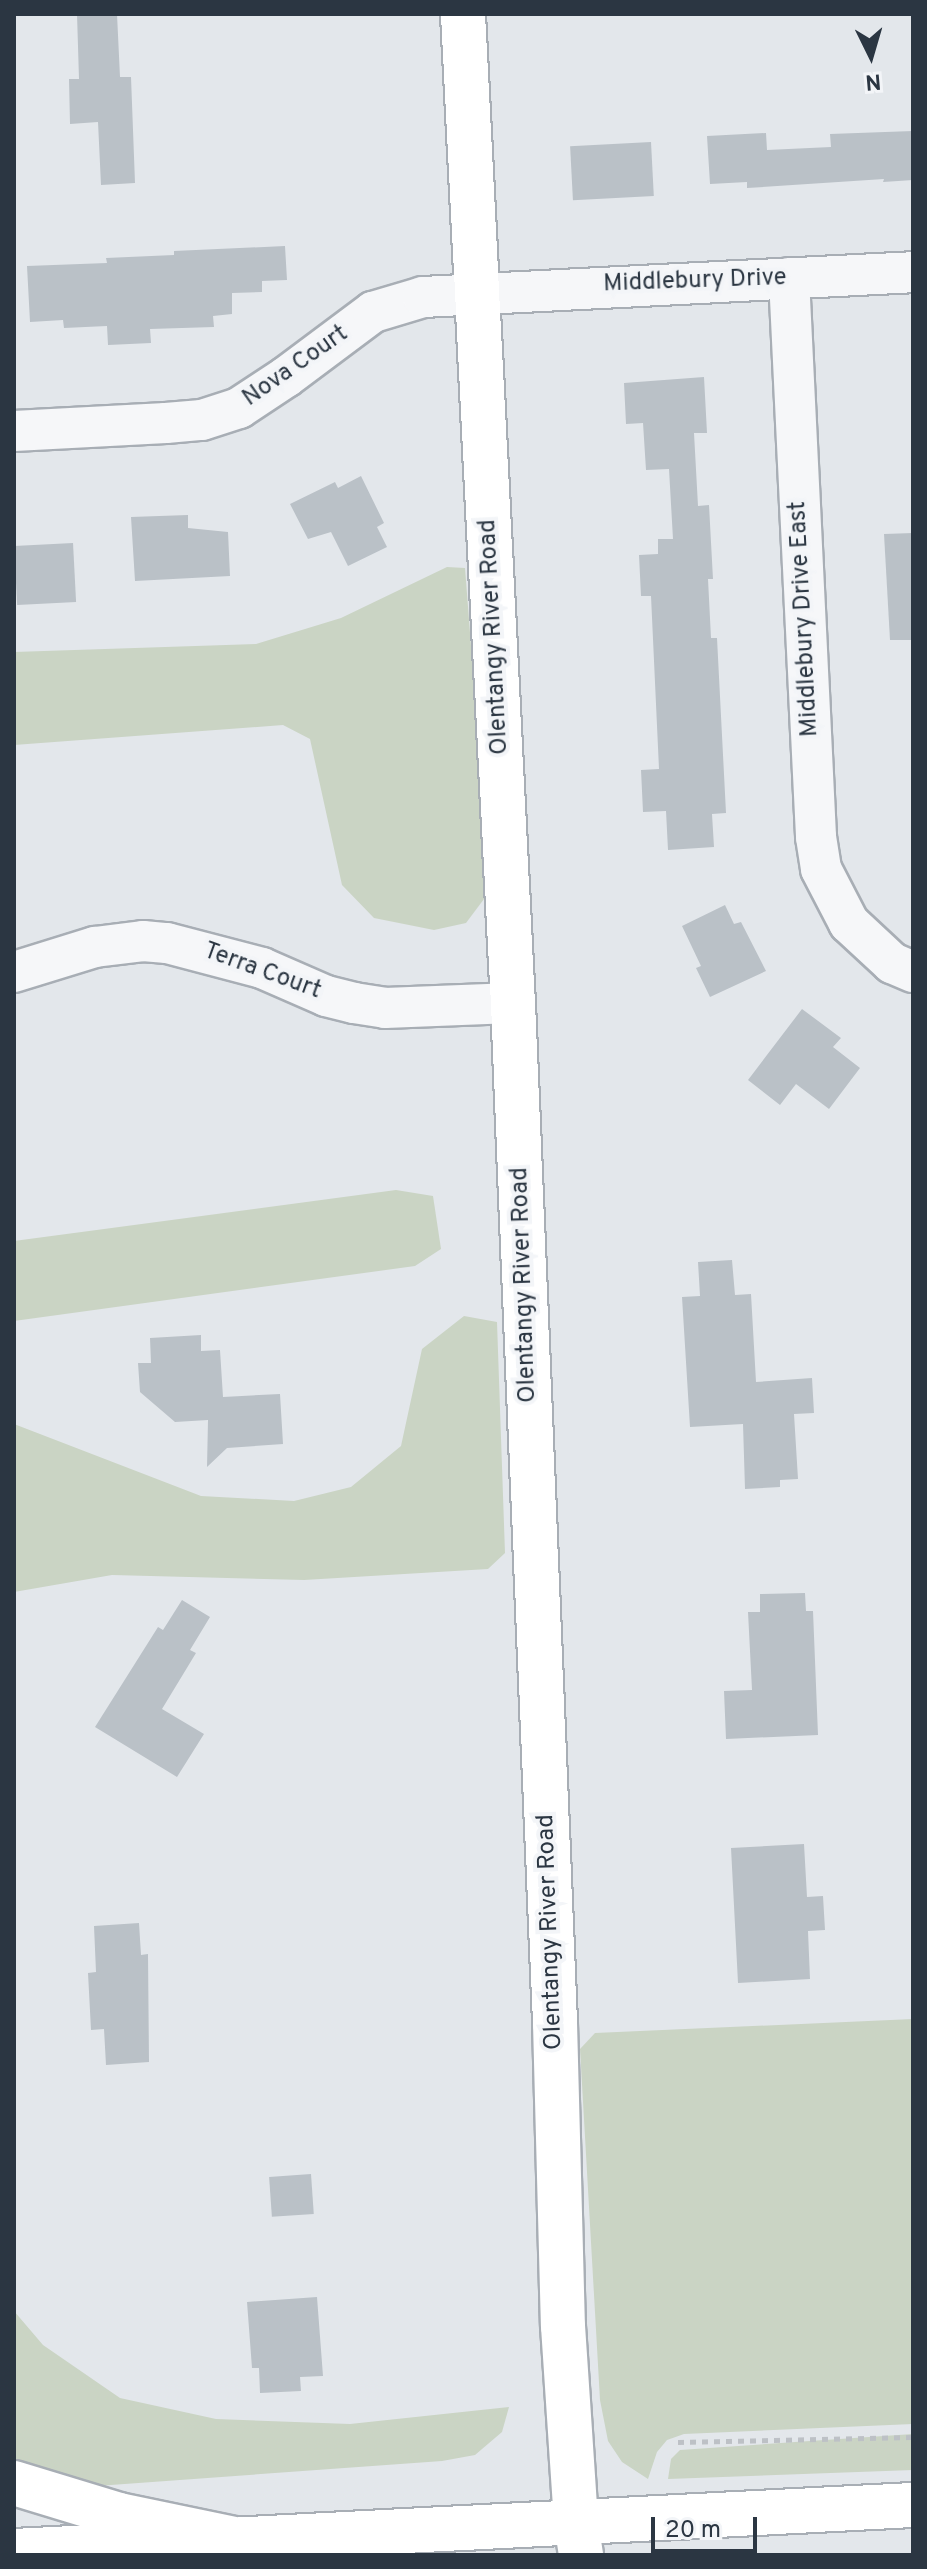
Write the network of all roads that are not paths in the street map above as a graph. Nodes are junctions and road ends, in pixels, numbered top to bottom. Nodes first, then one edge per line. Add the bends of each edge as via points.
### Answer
1 (463, 14) edge
2 (913, 272) edge
3 (789, 278) junction
4 (477, 293) junction
5 (14, 431) edge
6 (14, 972) edge
7 (913, 972) edge
8 (513, 1003) junction
9 (14, 2483) edge
10 (913, 2505) edge
11 (578, 2539) edge
12 (239, 2540) junction
13 (14, 2551) edge

1 - 4 main road, Olentangy River Road
2 - 3 street, Middlebury Drive
3 - 4 street, Middlebury Drive
3 - 7 street, Middlebury Drive East via 821,869 832,896 869,945
4 - 5 street, Nova Court via 423,297 373,312 239,408 202,420
4 - 8 main road, Olentangy River Road
6 - 8 street, Terra Court via 95,947 143,941 228,957 354,1003 385,1008
8 - 11 main road, Olentangy River Road via 563,2326
9 - 12 main road via 119,2515
10 - 11 main road
11 - 12 main road
12 - 13 main road

